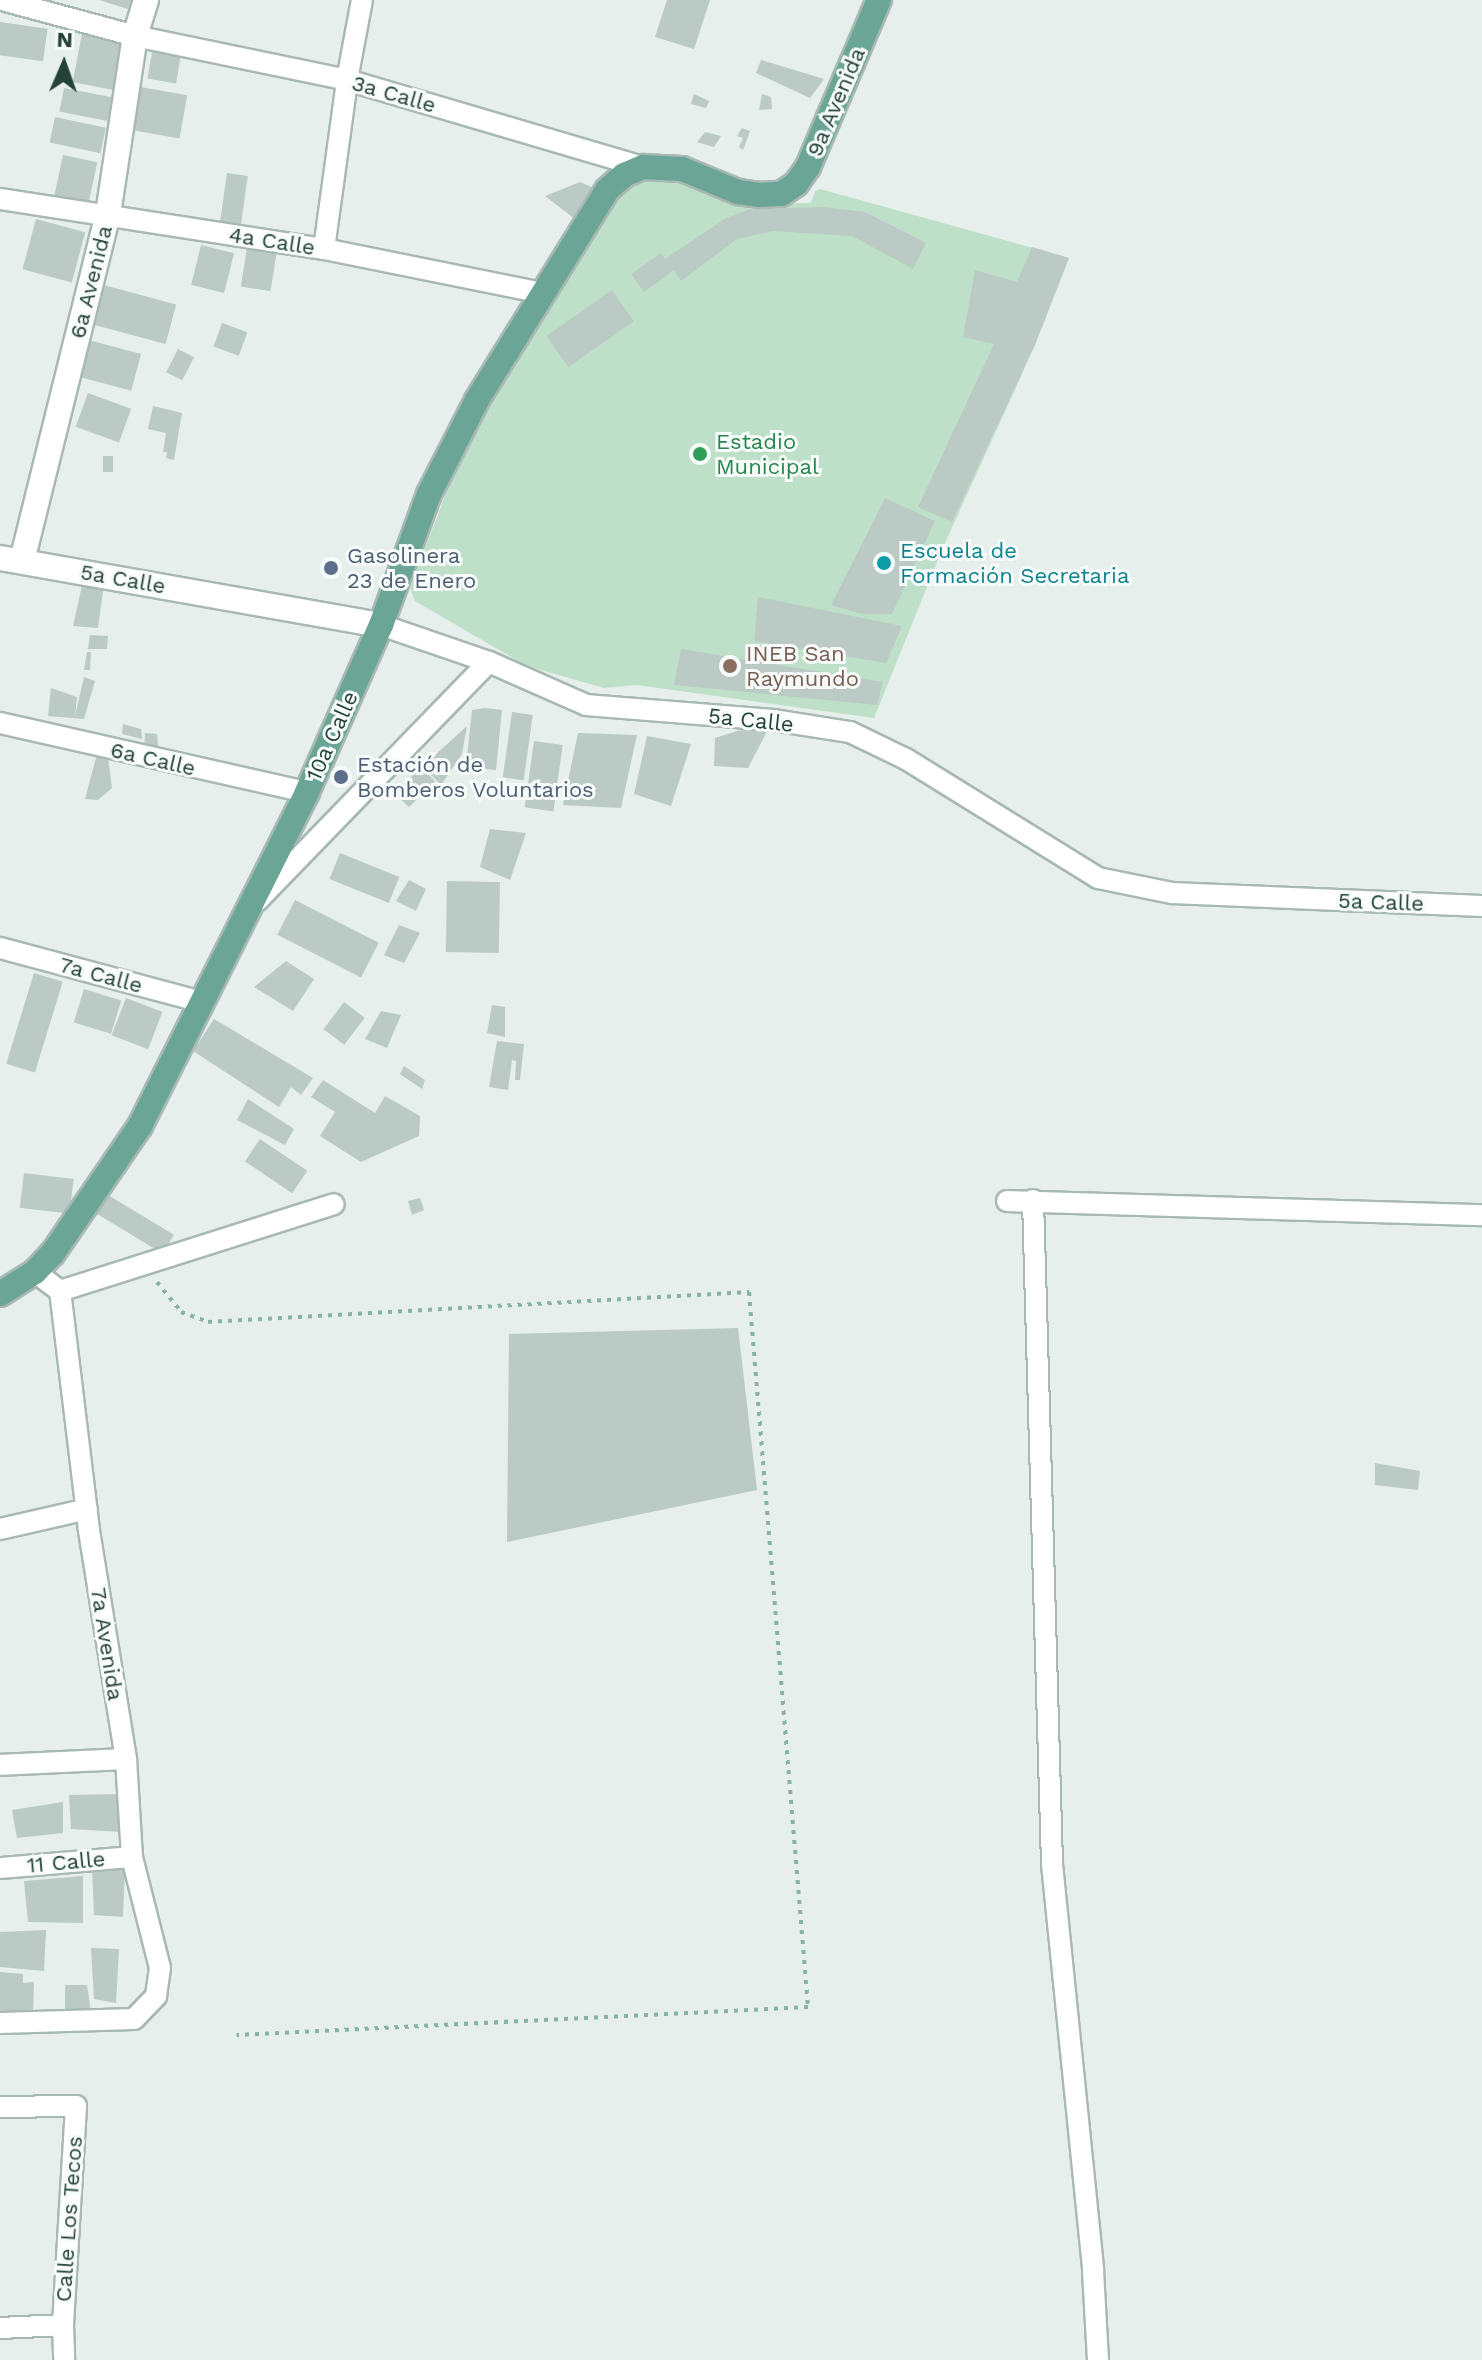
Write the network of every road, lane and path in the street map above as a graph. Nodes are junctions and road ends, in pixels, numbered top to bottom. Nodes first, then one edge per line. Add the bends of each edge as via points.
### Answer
1 (2, 0) edge
2 (146, 0) edge
3 (362, 0) edge
4 (879, 0) edge
5 (135, 36) junction
6 (347, 80) junction
7 (643, 167) junction
8 (781, 194) joint
9 (0, 199) edge
10 (108, 214) junction
11 (324, 249) junction
12 (543, 293) junction
13 (11, 560) edge
14 (381, 625) junction
15 (489, 662) junction
16 (0, 723) edge
17 (307, 792) junction
18 (1482, 906) edge
19 (249, 910) junction
20 (0, 948) edge
21 (202, 1002) junction
22 (1033, 1200) junction
23 (1007, 1201) dead end
24 (334, 1204) dead end
25 (1482, 1215) edge
26 (145, 1266) junction
27 (35, 1272) junction
28 (60, 1291) junction
29 (0, 1294) edge
30 (87, 1509) junction
31 (0, 1529) edge
32 (126, 1759) junction
33 (0, 1765) edge
34 (132, 1857) junction
35 (0, 1868) edge
36 (0, 2023) edge
37 (237, 2035) dead end
38 (0, 2107) edge
39 (63, 2325) junction
40 (0, 2328) edge
41 (64, 2360) edge
42 (1098, 2360) edge

1 - 5 street, 3a Calle
2 - 5 street, 6a Avenida
3 - 6 street
4 - 8 main road, 9a Avenida via 808,167
5 - 6 street, 3a Calle
5 - 10 street, 6a Avenida
6 - 7 street, 3a Calle
6 - 11 street
7 - 8 main road, 3a Calle via 682,169 738,192
7 - 12 main road, 10a Calle via 607,190
9 - 10 street, 4a Calle
10 - 11 street, 4a Calle
10 - 13 street, 6a Avenida
11 - 12 street, 4a Calle
12 - 14 main road, 10a Calle via 477,400 429,494
13 - 14 street, 5a Calle
14 - 15 street, 5a Calle
14 - 17 main road, 10a Calle
15 - 18 street, 5a Calle via 586,705 773,720 850,732 906,759 1098,878 1172,893
15 - 19 street
16 - 17 street, 6a Calle
17 - 19 main road, 10a Calle
19 - 21 main road, 10a Calle
20 - 21 street, 7a Calle
21 - 27 main road, 10a Calle via 140,1126
22 - 23 street
22 - 25 street
22 - 42 street via 1052,1864
24 - 26 street
26 - 28 street
26 - 37 path via 181,1312 208,1322 749,1292 808,2007
27 - 28 street
27 - 29 main road, 10a Calle
28 - 30 street, 7a Avenida
30 - 31 street
30 - 32 street, 7a Avenida
32 - 33 street
32 - 34 street, 7a Avenida
34 - 35 street, 11 Calle
34 - 36 street, 7a Avenida via 160,1968 156,1996 134,2019
38 - 39 street, Calle Los Tecos via 76,2106
39 - 40 street
39 - 41 street, Calle Los Tecos

